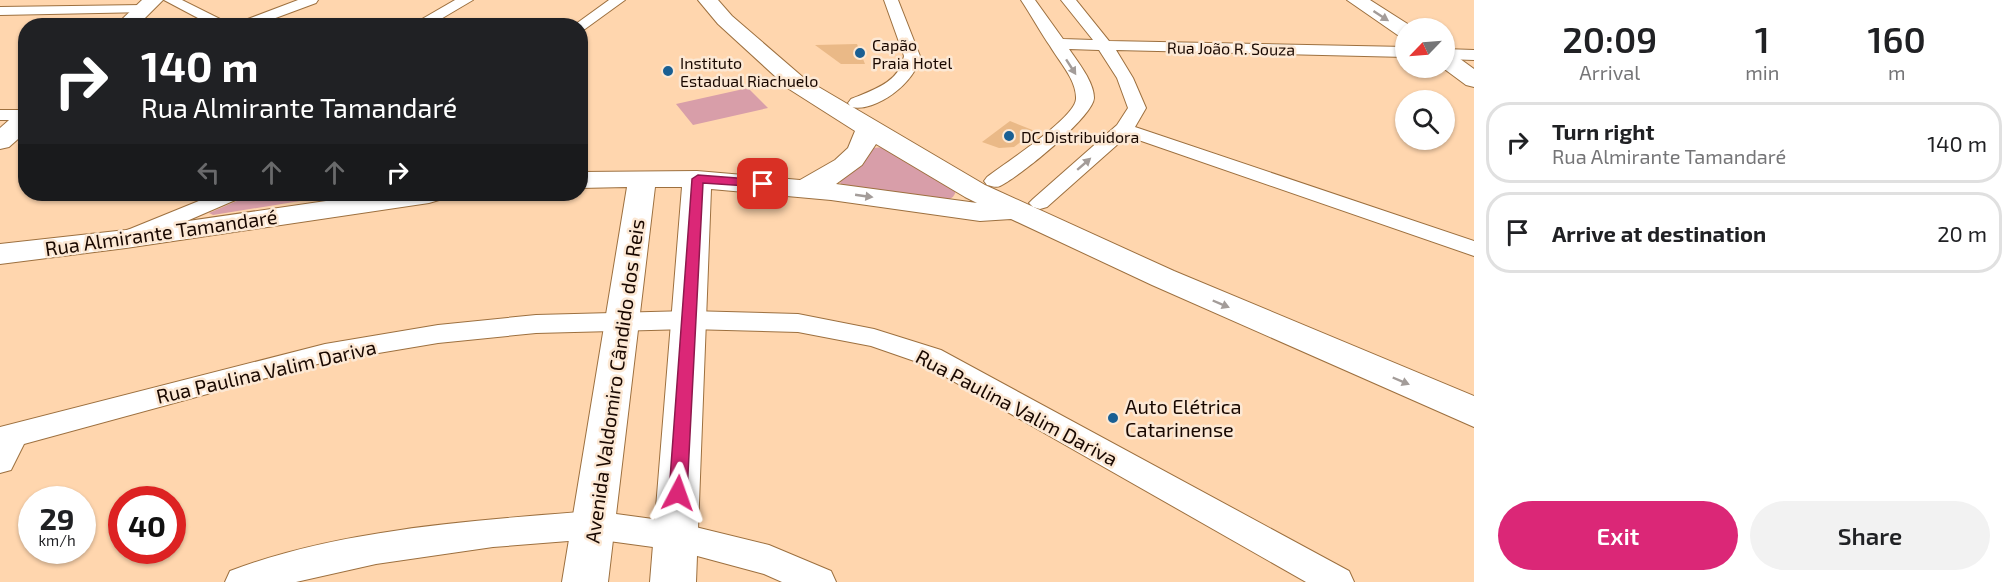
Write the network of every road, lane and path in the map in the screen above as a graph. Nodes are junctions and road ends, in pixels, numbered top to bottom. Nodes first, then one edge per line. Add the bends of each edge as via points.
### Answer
1 (27, 0) edge
2 (171, 0) edge
3 (311, 0) edge
4 (466, 0) edge
5 (708, 0) edge
6 (728, 0) edge
7 (891, 0) edge
8 (1029, 0) edge
9 (1068, 0) edge
10 (1357, 0) edge
11 (1386, 0) edge
12 (621, 1) edge
13 (148, 5) edge
14 (7, 10) edge
15 (134, 18) edge
16 (209, 18) edge
17 (261, 18) edge
18 (432, 18) edge
19 (1395, 18) edge
20 (1404, 18) edge
21 (0, 20) edge
22 (588, 21) edge
23 (1056, 44) junction
24 (1105, 45) junction
25 (1455, 45) edge
26 (1395, 52) edge
27 (1455, 55) edge
28 (1473, 56) edge
29 (1455, 66) edge
30 (1474, 80) edge
31 (0, 115) edge
32 (18, 116) edge
33 (863, 116) junction
34 (18, 124) edge
35 (1124, 129) junction
36 (0, 141) edge
37 (642, 179) junction
38 (698, 179) junction
39 (588, 180) edge
40 (994, 181) junction
41 (806, 187) junction
42 (216, 201) edge
43 (382, 201) edge
44 (1029, 207) junction
45 (126, 239) junction
46 (1474, 249) edge
47 (0, 254) edge
48 (689, 320) junction
49 (622, 321) junction
50 (1474, 388) edge
51 (1474, 412) edge
52 (5, 445) edge
53 (594, 525) junction
54 (675, 536) junction
55 (242, 582) edge
56 (585, 582) edge
57 (673, 582) edge
58 (819, 582) edge
59 (1337, 582) edge

1 - 14 street
2 - 16 street
3 - 17 street
4 - 18 street
5 - 33 main road via 789,77
6 - 33 main road
7 - 33 street via 912,64 903,78 882,93
8 - 23 street
9 - 24 street
10 -> 19 main road
11 - 20 main road
12 - 22 street
13 - 14 street
13 - 15 main road
14 - 21 street
23 - 24 street, Rua João R. Souza
23 -> 40 street via 1082,84 1085,101 1076,118
24 - 26 street, Rua João R. Souza
24 - 35 street via 1131,86 1137,108
25 - 28 main road
27 - 28 street
29 - 30 main road
31 - 32 street
33 - 40 main road
33 - 41 main road via 863,147 834,175
33 - 44 main road via 947,176
34 - 36 main road
44 -> 35 street
35 - 46 street
37 - 38 main road
37 - 39 main road
37 - 49 main road, Avenida Valdomiro Cândido dos Reis
38 - 41 main road
38 - 48 main road
40 - 44 main road
41 -> 44 main road via 980,212
42 - 45 street
43 - 45 main road, Rua Almirante Tamandaré
44 - 50 main road
44 -> 51 main road via 1162,278
45 - 47 main road, Rua Almirante Tamandaré
48 - 49 street, Rua Paulina Valim Dariva
48 - 54 main road
48 - 59 street, Rua Paulina Valim Dariva via 798,323 874,338 932,357
49 - 52 street, Rua Paulina Valim Dariva via 438,333 325,353
49 - 53 main road, Avenida Valdomiro Cândido dos Reis
53 - 54 street
53 - 55 street via 493,533 376,549
53 - 56 main road, Avenida Valdomiro Cândido dos Reis
54 - 57 main road
54 - 58 street via 769,560

